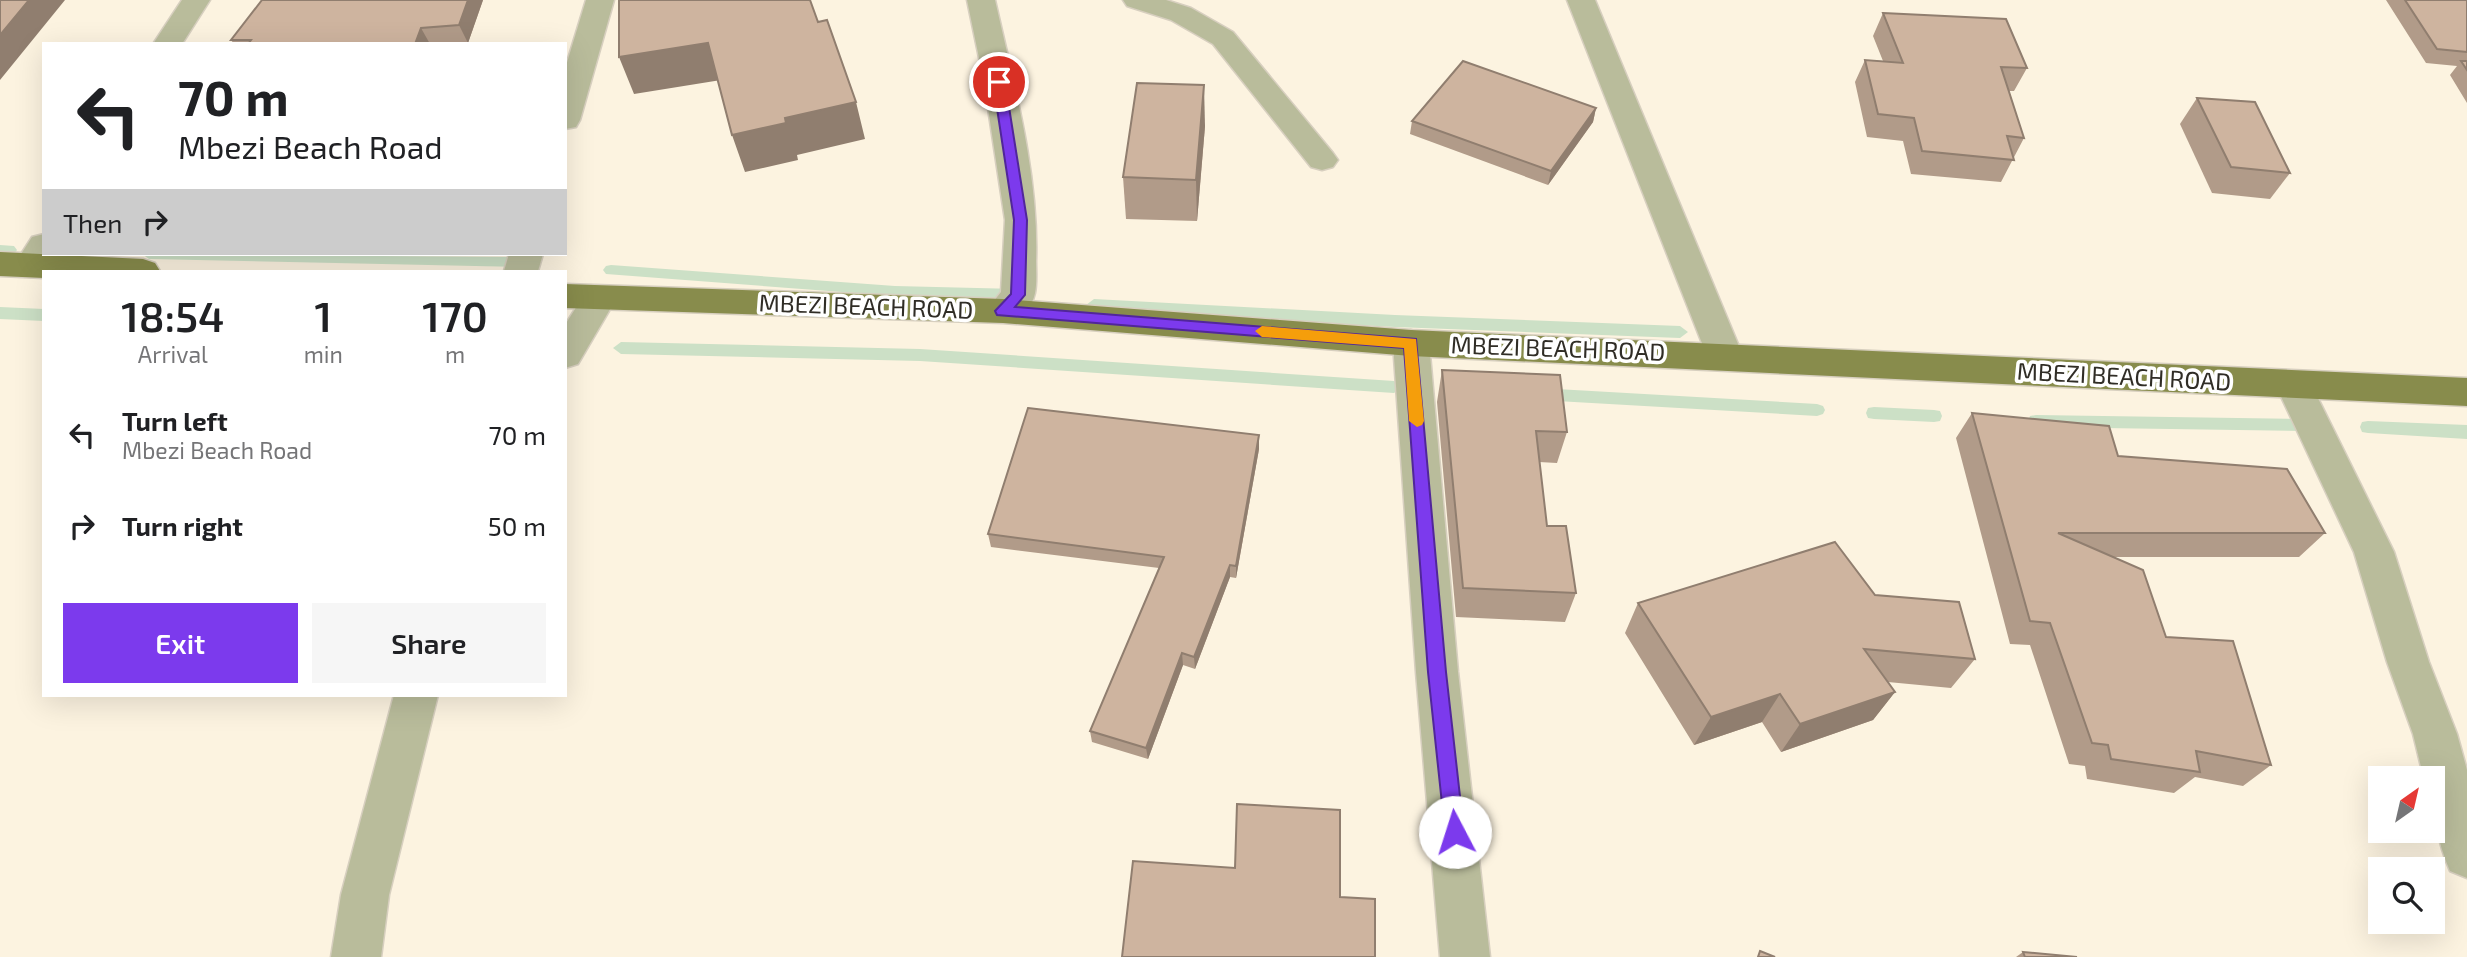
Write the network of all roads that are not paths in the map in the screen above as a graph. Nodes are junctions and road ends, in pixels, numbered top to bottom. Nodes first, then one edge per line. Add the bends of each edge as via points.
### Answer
1 (196, 0) edge
2 (600, 0) edge
3 (981, 0) edge
4 (1137, 0) edge
5 (1581, 0) edge
6 (168, 42) edge
7 (567, 113) edge
8 (1322, 160) dead end
9 (25, 258) edge
10 (134, 270) edge
11 (582, 297) edge
12 (1003, 311) junction
13 (1411, 343) junction
14 (567, 348) edge
15 (1725, 356) junction
16 (2294, 386) junction
17 (2467, 392) edge
18 (415, 697) edge
19 (2467, 855) edge
20 (356, 957) edge
21 (1465, 957) edge

1 - 6 street
2 - 7 street
3 - 12 street via 1021,220 1018,295
4 - 8 street via 1181,14 1223,38
5 - 15 street
9 - 10 main road
11 - 12 main road, MBEZI BEACH ROAD
11 - 14 street
12 - 13 main road, MBEZI BEACH ROAD
13 - 15 main road, MBEZI BEACH ROAD
13 - 21 street
15 - 16 main road, MBEZI BEACH ROAD
16 - 17 main road, MBEZI BEACH ROAD
16 - 19 street via 2374,552 2435,734
18 - 20 street via 365,895

